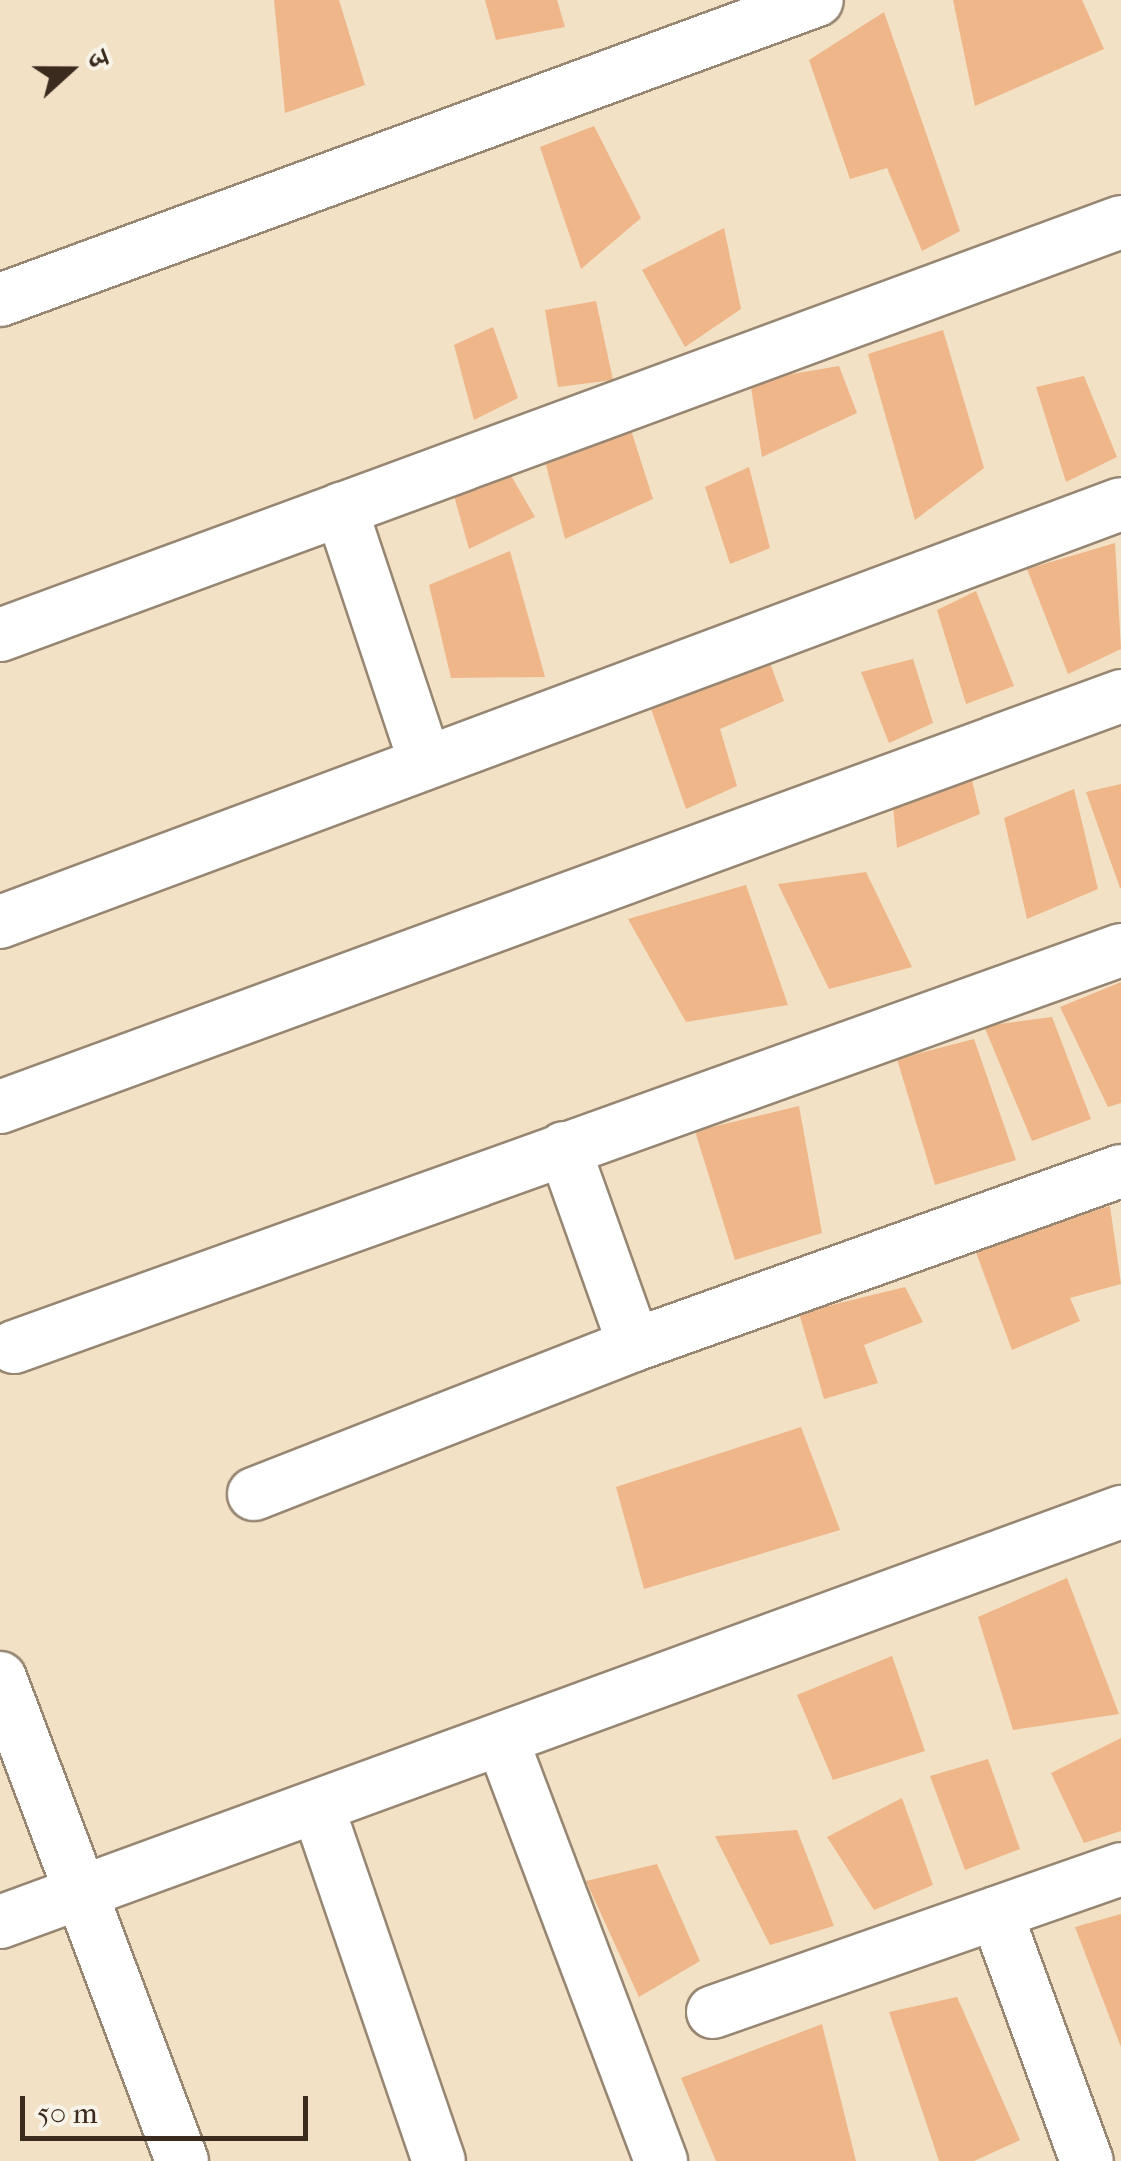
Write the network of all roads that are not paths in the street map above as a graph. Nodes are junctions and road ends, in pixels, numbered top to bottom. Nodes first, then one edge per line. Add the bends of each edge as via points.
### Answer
1 (817, 0) edge
2 (1121, 222) edge
3 (0, 300) edge
4 (1121, 504) edge
5 (341, 509) junction
6 (0, 636) edge
7 (1121, 696) edge
8 (423, 756) junction
9 (0, 922) edge
10 (1121, 950) edge
11 (0, 1107) edge
12 (564, 1148) junction
13 (1121, 1171) edge
14 (634, 1345) junction
15 (14, 1347) dead end
16 (254, 1494) dead end
17 (1121, 1512) edge
18 (0, 1678) edge
19 (502, 1740) junction
20 (318, 1808) junction
21 (1121, 1869) edge
22 (84, 1893) junction
23 (996, 1913) junction
24 (0, 1922) edge
25 (713, 2012) dead end
26 (182, 2161) edge
27 (439, 2161) edge
28 (661, 2161) edge
29 (1087, 2161) edge

1 - 3 street
2 - 5 street
4 - 8 street
5 - 6 street
5 - 8 street
7 - 11 street
8 - 9 street
10 - 12 street
12 - 14 street
12 - 15 street
13 - 14 street
14 - 16 street
17 - 19 street
18 - 22 street
19 - 20 street
19 - 28 street
20 - 22 street
20 - 27 street
21 - 23 street
22 - 24 street
22 - 26 street
23 - 25 street
23 - 29 street

